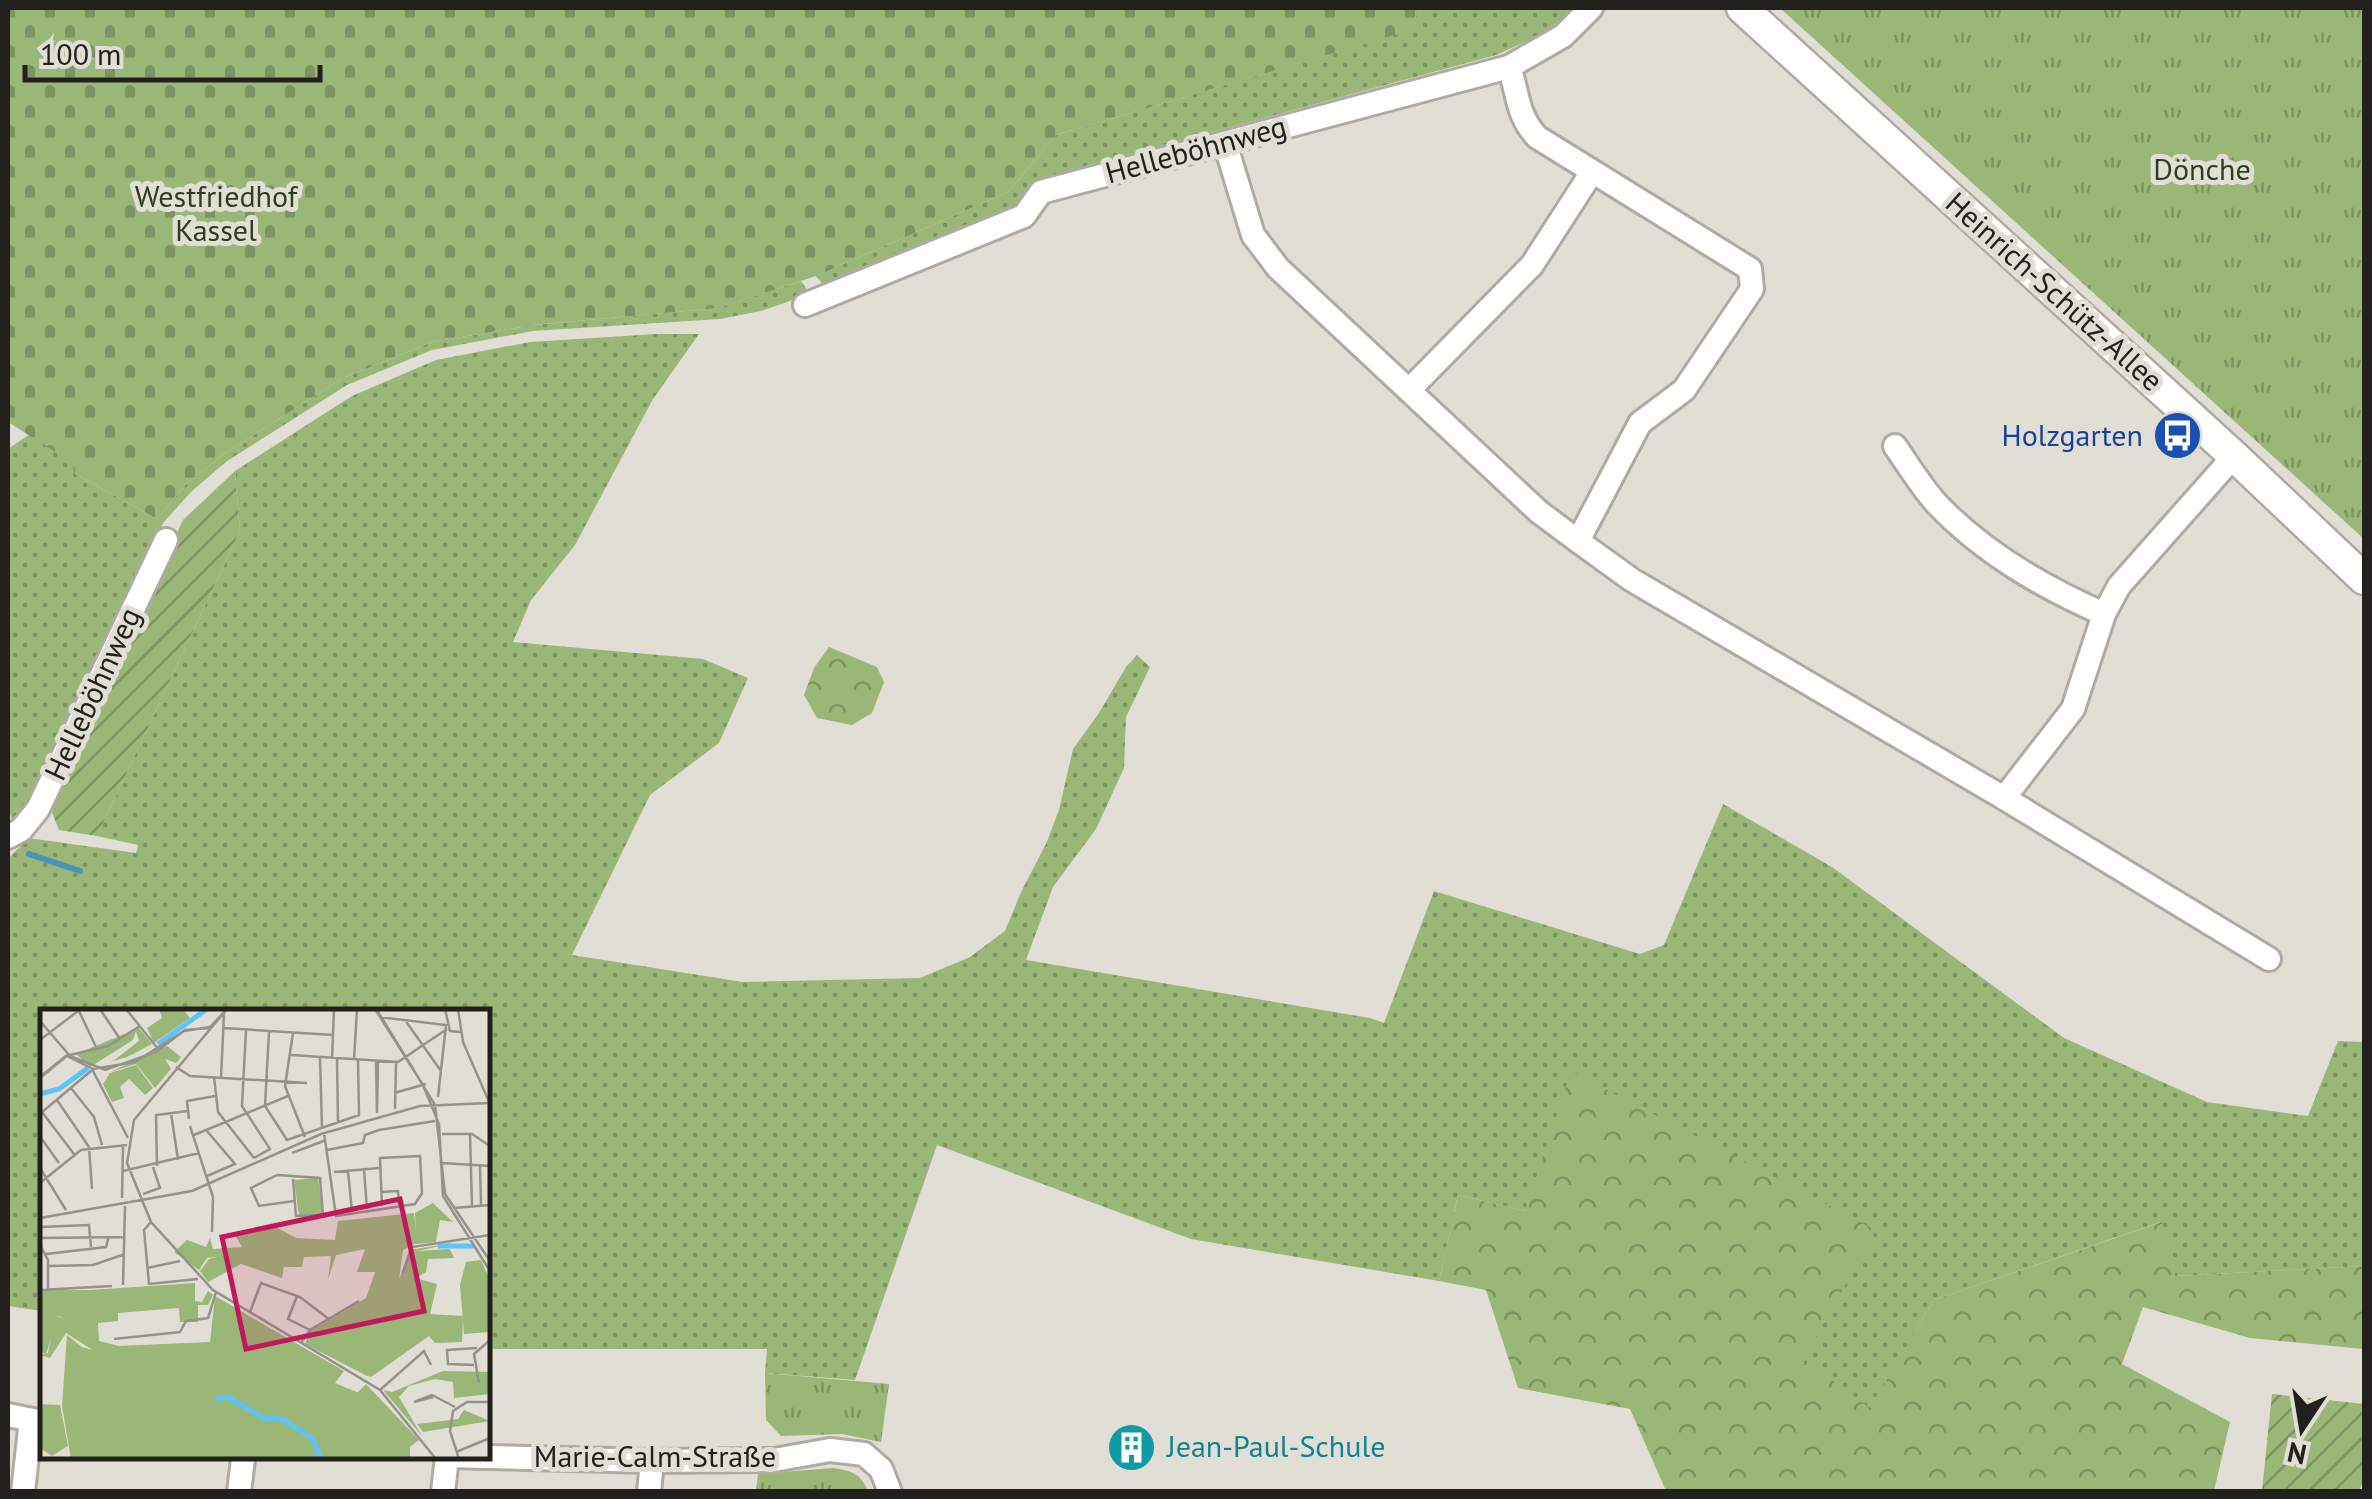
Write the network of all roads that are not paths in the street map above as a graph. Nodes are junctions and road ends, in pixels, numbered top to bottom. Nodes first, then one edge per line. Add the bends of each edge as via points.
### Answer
1 (1591, 8) edge
2 (1742, 8) edge
3 (1509, 67) junction
4 (1225, 143) junction
5 (1592, 172) junction
6 (805, 305) dead end
7 (1408, 390) junction
8 (1895, 446) dead end
9 (2234, 456) junction
10 (166, 540) dead end
11 (1578, 541) junction
12 (2364, 578) edge
13 (2104, 614) junction
14 (2004, 798) junction
15 (8, 837) edge
16 (2269, 959) dead end
17 (27, 1419) edge
18 (490, 1458) edge
19 (238, 1459) edge
20 (446, 1459) edge
21 (652, 1461) junction
22 (22, 1492) edge
23 (239, 1492) edge
24 (443, 1492) edge
25 (649, 1492) edge
26 (890, 1492) edge

1 - 3 street, Helleböhnweg via 1564,36
2 - 9 main road, Heinrich-Schütz-Allee
3 - 4 street, Helleböhnweg
3 - 5 street via 1523,122
4 - 6 street, Helleböhnweg via 1041,192 1024,216
4 - 7 street via 1253,235 1278,268
5 - 7 street via 1532,264
5 - 11 street via 1750,269 1752,289 1684,390 1640,423
7 - 11 street
8 - 13 street via 1934,501 1984,548
9 - 12 main road, Heinrich-Schütz-Allee
9 - 13 street via 2119,586
10 - 15 street, Helleböhnweg via 38,809
11 - 14 street via 1632,580
13 - 14 street via 2073,709
14 - 16 street via 2239,954
17 - 22 street
18 - 21 street, Marie-Calm-Straße
19 - 23 street
20 - 24 street
21 - 25 street
21 - 26 street, Marie-Calm-Straße via 774,1460 830,1450 864,1454 881,1468

